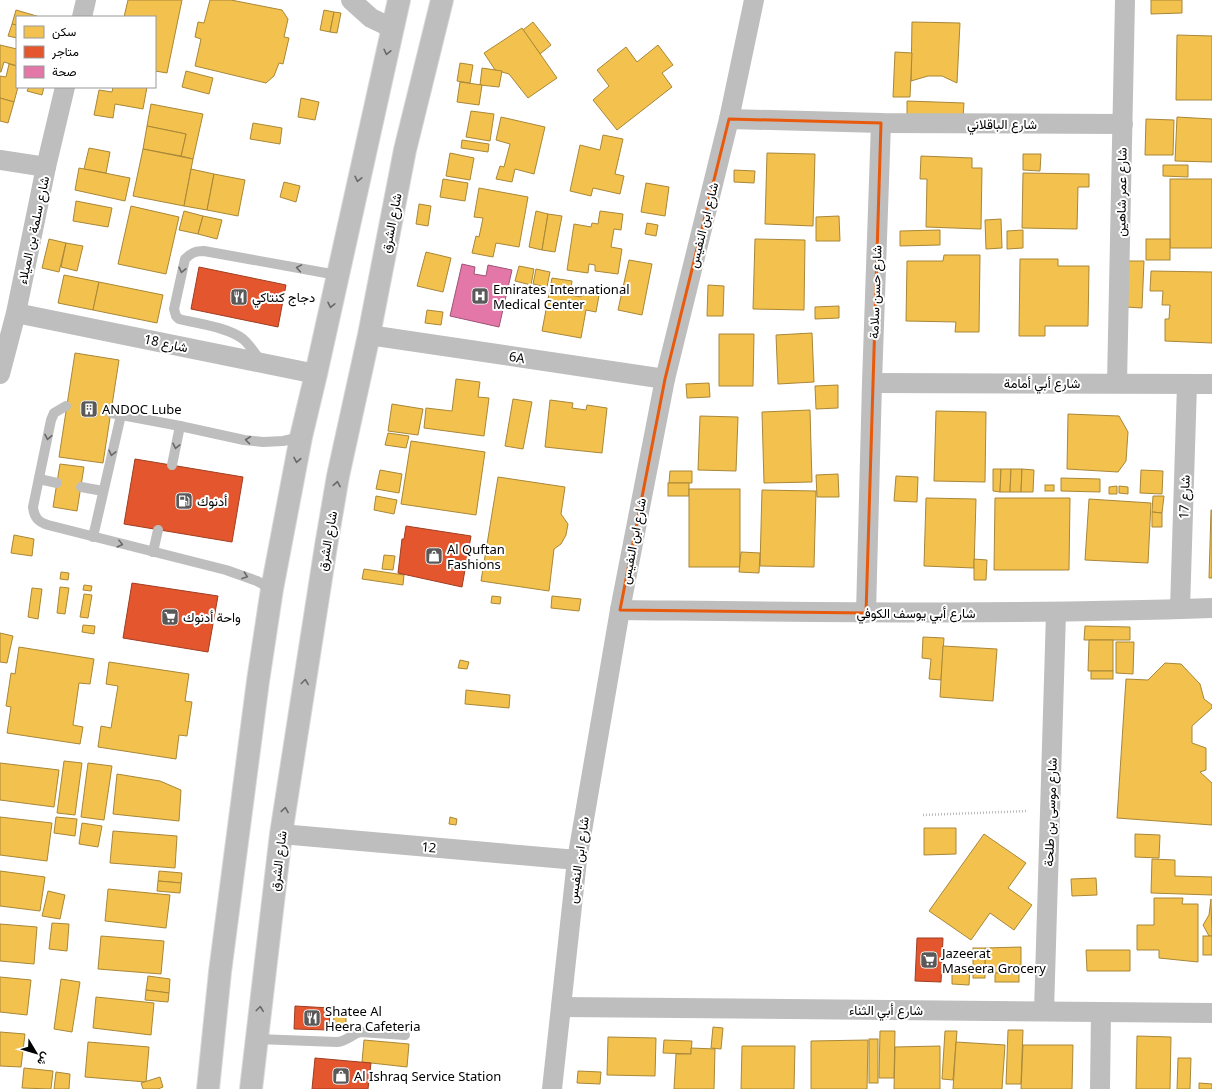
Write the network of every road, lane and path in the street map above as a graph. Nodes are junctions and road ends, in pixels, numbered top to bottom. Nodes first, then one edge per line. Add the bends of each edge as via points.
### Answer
1 (86, 0) edge
2 (351, 0) edge
3 (399, 0) edge
4 (442, 0) edge
5 (754, 0) edge
6 (1126, 0) edge
7 (82, 16) edge
8 (392, 28) junction
9 (65, 88) edge
10 (729, 119) junction
11 (881, 123) junction
12 (1123, 124) junction
13 (0, 160) edge
14 (46, 167) junction
15 (337, 275) junction
16 (16, 313) junction
17 (369, 335) junction
18 (262, 363) junction
19 (0, 374) edge
20 (316, 374) junction
21 (665, 379) junction
22 (872, 383) junction
23 (1117, 384) junction
24 (1187, 384) junction
25 (1212, 384) edge
26 (66, 406) dead end
27 (180, 426) junction
28 (301, 437) junction
29 (172, 465) dead end
30 (39, 479) junction
31 (57, 483) dead end
32 (81, 487) dead end
33 (102, 491) junction
34 (158, 530) dead end
35 (93, 537) junction
36 (154, 552) junction
37 (272, 589) junction
38 (1212, 608) edge
39 (1180, 609) junction
40 (620, 610) junction
41 (866, 613) junction
42 (1056, 613) junction
43 (1050, 810) junction
44 (923, 815) dead end
45 (281, 834) junction
46 (577, 860) junction
47 (560, 1007) junction
48 (1044, 1011) junction
49 (1100, 1012) junction
50 (1212, 1013) edge
51 (405, 1035) dead end
52 (257, 1039) junction
53 (208, 1089) edge
54 (251, 1089) edge
55 (552, 1089) edge
56 (1100, 1089) edge

1 - 7 street
2 - 8 street via 371,18
3 - 8 main road
4 - 17 main road, شارع الشرق via 405,150
5 - 10 street, شارع ابن النفيس
6 - 12 street, شارع عمر شاهين
8 -> 15 main road
9 - 14 street, شارع سلمة بن الميلاء
10 - 11 street
10 - 21 street, شارع ابن النفيس
11 - 12 street, شارع الباقلاني
11 - 22 street, شارع حسن سلامة
12 - 23 street, شارع عمر شاهين
13 - 14 street
14 - 16 street, شارع سلمة بن الميلاء
15 -> 18 lane via 204,251 197,251 185,259 174,309 176,316 237,335
15 -> 20 main road
16 - 18 street, شارع 18
16 - 19 street, شارع سلمة بن الميلاء
17 - 21 street, 6A
45 -> 17 main road, شارع الشرق via 326,546
18 - 20 street, شارع 18
20 - 28 main road
21 - 40 street, شارع ابن النفيس
22 - 23 street, شارع أبي أمامة
22 - 41 street, شارع حسن سلامة
23 - 24 street, شارع أبي أمامة
24 - 25 street, شارع أبي أمامة
24 - 39 street, شارع 17
26 -> 30 lane via 54,413 51,420
28 -> 27 lane via 264,442
27 -> 29 lane
27 -> 33 lane via 116,414
28 -> 37 main road
30 - 31 lane
30 - 35 lane via 33,507 37,519 41,523
32 - 33 lane
33 - 35 lane
34 - 36 lane
35 -> 36 lane
36 -> 37 lane via 242,575
37 - 53 main road via 220,972
38 - 39 street, شارع أبي يوسف الكوفي
39 - 42 street, شارع أبي يوسف الكوفي
40 - 41 street, شارع أبي يوسف الكوفي
40 - 46 street, شارع ابن النفيس
41 - 42 street, شارع أبي يوسف الكوفي
42 - 43 street, شارع موسى بن طلحة
43 - 44 path
43 - 48 street, شارع موسى بن طلحة
45 - 46 street, 12
52 -> 45 main road, شارع الشرق
46 - 47 street, شارع ابن النفيس
47 - 48 street, شارع أبي الثناء
47 - 55 street, شارع ابن النفيس
48 - 49 street, شارع أبي الثناء
49 - 50 street, شارع أبي الثناء
49 - 56 street
51 - 52 lane via 360,1032 337,1042
52 - 54 main road, شارع الشرق

